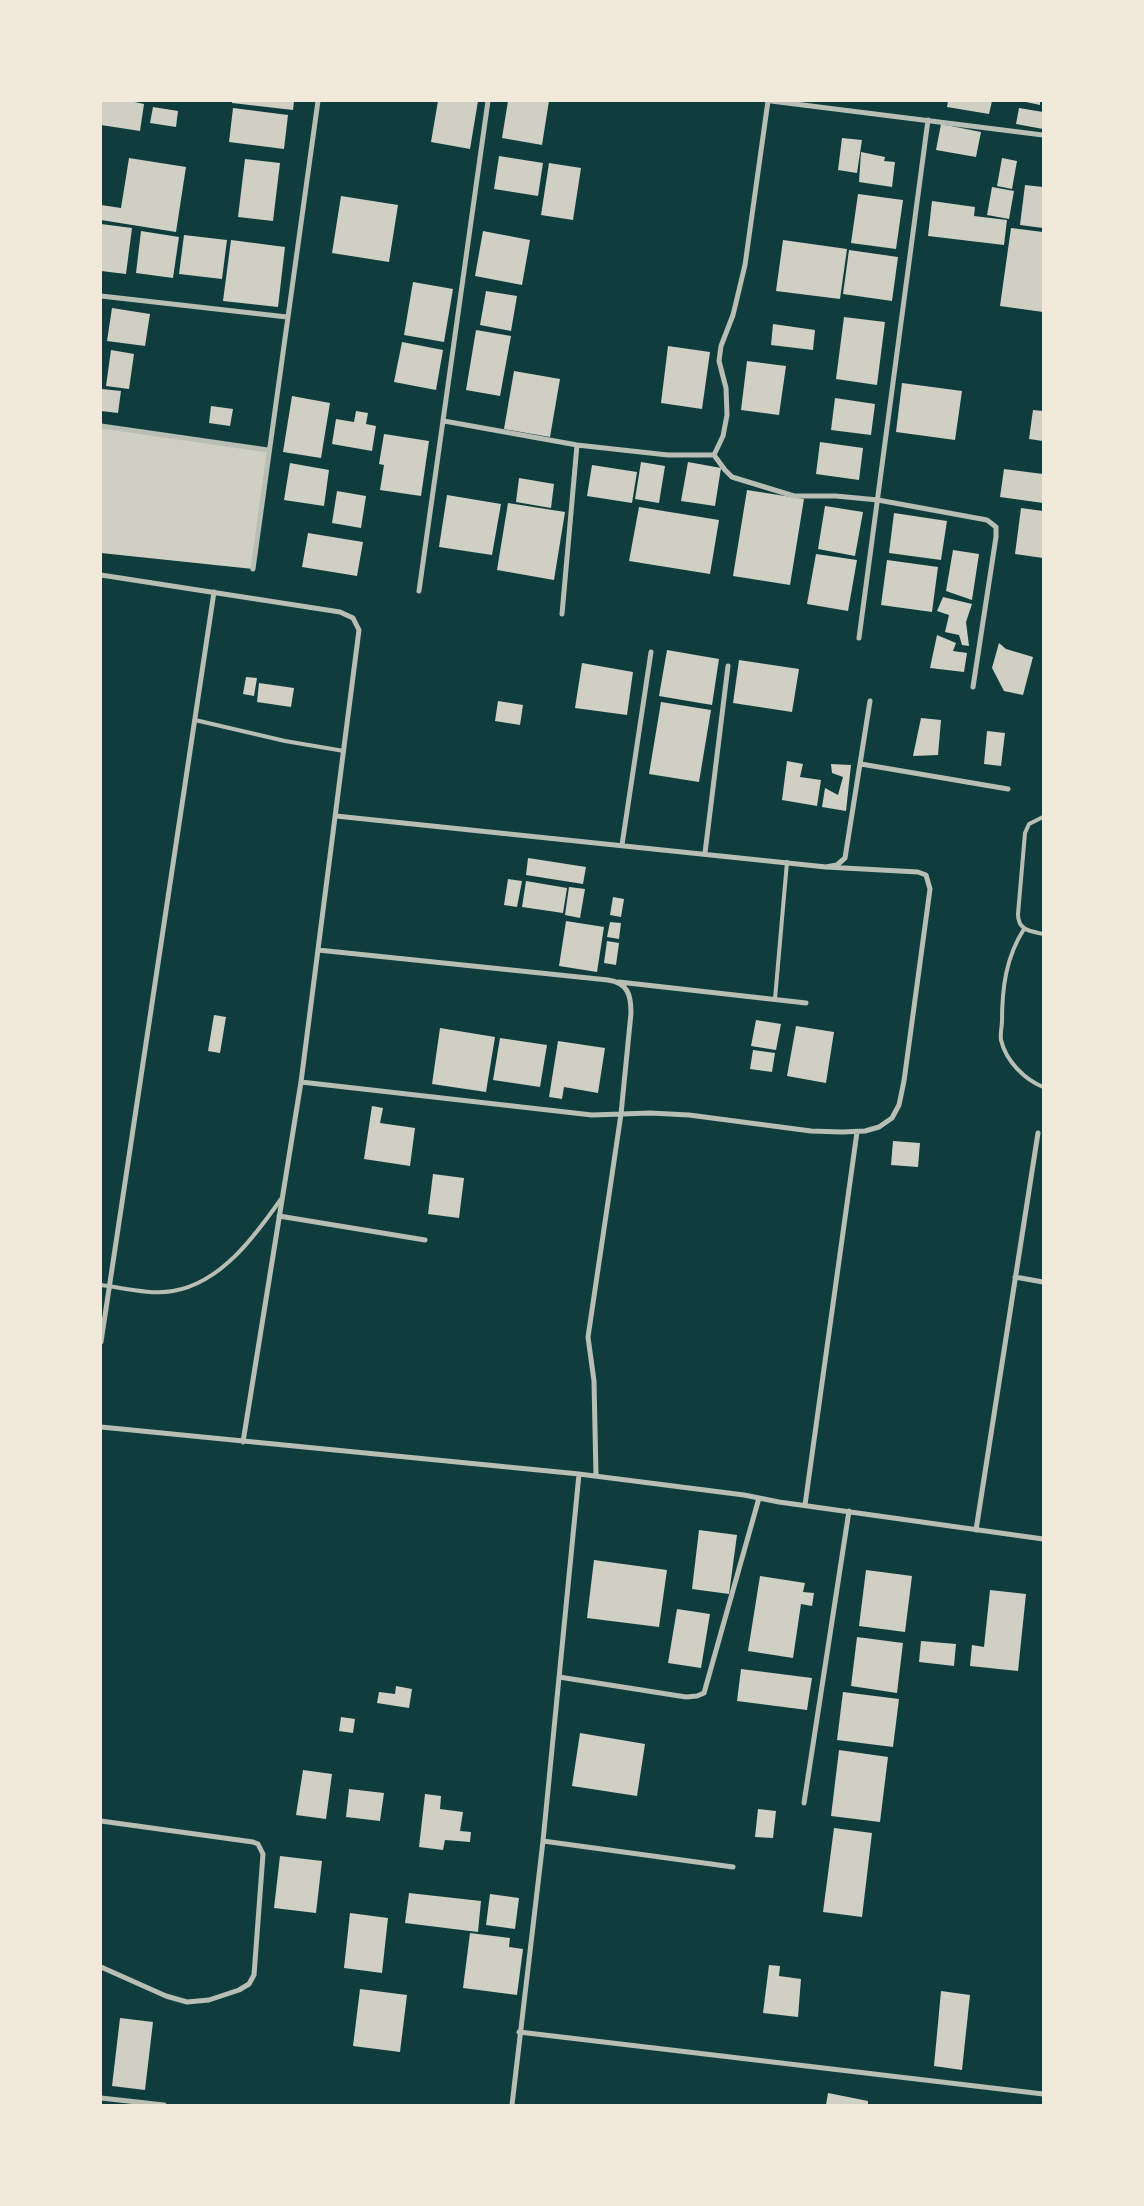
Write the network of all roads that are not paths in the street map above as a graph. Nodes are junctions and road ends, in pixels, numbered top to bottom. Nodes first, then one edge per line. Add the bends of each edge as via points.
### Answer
1 (318, 101) edge
2 (488, 101) edge
3 (770, 101) edge
4 (928, 120) junction
5 (1043, 135) edge
6 (101, 296) edge
7 (287, 317) junction
8 (444, 421) junction
9 (101, 426) edge
10 (577, 445) junction
11 (268, 450) junction
12 (714, 454) junction
13 (878, 500) junction
14 (253, 569) dead end
15 (101, 575) edge
16 (419, 591) dead end
17 (214, 592) junction
18 (562, 614) dead end
19 (859, 638) dead end
20 (651, 652) dead end
21 (728, 666) dead end
22 (973, 687) dead end
23 (870, 701) dead end
24 (194, 720) junction
25 (344, 752) junction
26 (862, 764) junction
27 (1008, 790) dead end
28 (336, 816) junction
29 (1043, 817) edge
30 (622, 845) junction
31 (705, 853) junction
32 (787, 862) junction
33 (826, 867) junction
34 (1024, 929) junction
35 (1043, 934) edge
36 (318, 950) junction
37 (616, 981) junction
38 (775, 1000) junction
39 (806, 1003) dead end
40 (301, 1082) junction
41 (1043, 1086) edge
42 (621, 1114) junction
43 (857, 1132) junction
44 (1038, 1133) dead end
45 (282, 1197) junction
46 (279, 1216) junction
47 (425, 1240) dead end
48 (1015, 1277) junction
49 (1043, 1282) edge
50 (101, 1285) edge
51 (110, 1286) junction
52 (101, 1342) edge
53 (101, 1427) edge
54 (243, 1442) junction
55 (579, 1474) junction
56 (596, 1476) junction
57 (759, 1498) junction
58 (805, 1505) junction
59 (849, 1512) junction
60 (976, 1530) junction
61 (1043, 1539) edge
62 (559, 1677) junction
63 (804, 1803) dead end
64 (101, 1821) edge
65 (543, 1841) junction
66 (733, 1867) dead end
67 (101, 1967) edge
68 (519, 2032) junction
69 (1043, 2094) edge
70 (101, 2098) edge
71 (164, 2105) edge
72 (512, 2105) edge

1 - 7 street
2 - 8 street
3 - 4 street
3 - 12 street via 745,265 720,353 727,415 723,436
4 - 5 street
4 - 13 street
6 - 7 street
7 - 11 street
8 - 10 street
8 - 16 street
9 - 11 street
10 - 12 street via 668,455
10 - 18 street
11 - 14 street
12 - 13 street via 732,477 794,496
13 - 19 street
13 - 22 street via 987,520 996,527
15 - 17 street
17 - 24 street
17 - 25 street via 340,612 353,618 359,630
20 - 30 street
21 - 31 street
23 - 26 street
24 - 25 lane
24 - 51 street
25 - 28 street
26 - 27 street
26 - 33 street via 846,858 838,865
28 - 30 street
28 - 36 street
29 - 34 lane via 1030,824 1026,833 1018,914 1019,924
30 - 31 street
31 - 32 street
32 - 33 street
32 - 38 lane
33 - 43 street via 918,872 926,875 930,889 899,1105 892,1118 880,1127
34 - 35 lane
34 - 41 lane via 1008,963 1002,996 1001,1040 1023,1077
36 - 37 street
36 - 40 street
37 - 38 street
37 - 42 street via 627,988 631,998
38 - 39 street
40 - 42 street via 592,1115
40 - 45 street
42 - 43 street via 690,1115 811,1131
42 - 56 street via 588,1337 594,1381
43 - 58 street
44 - 48 street
45 - 46 street
45 - 51 lane via 245,1247 208,1277 187,1288 165,1292
46 - 47 street
46 - 54 street
48 - 49 street
48 - 60 street
50 - 51 lane
51 - 52 street
53 - 54 street
54 - 55 street
55 - 56 street
55 - 62 street
56 - 57 street
57 - 58 street
57 - 62 street via 704,1693 686,1697
58 - 59 street
59 - 60 street
59 - 63 street
60 - 61 street
62 - 65 street
64 - 67 street via 253,1842 261,1848 262,1854 254,1975 249,1984 208,2000 187,2002
65 - 66 street
65 - 68 street
68 - 69 street
68 - 72 street
70 - 71 street

